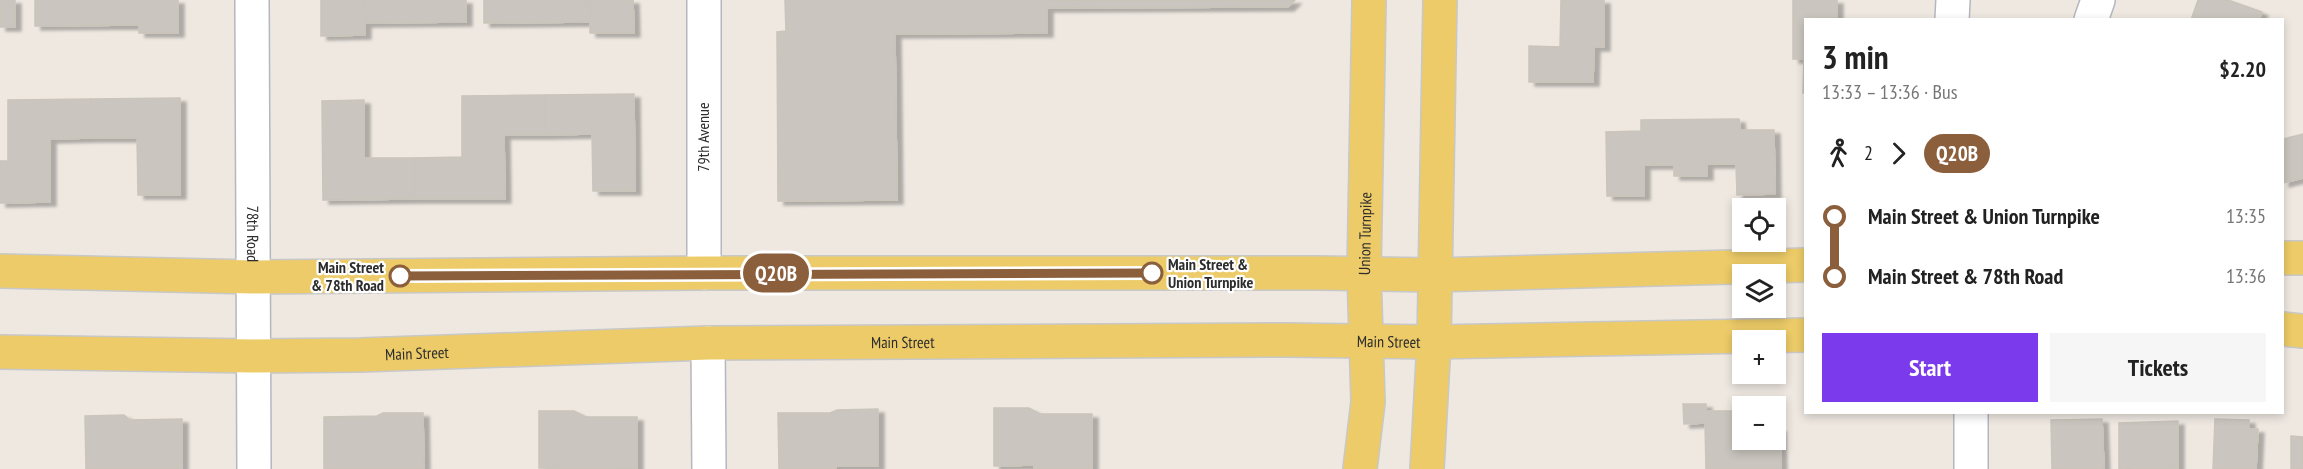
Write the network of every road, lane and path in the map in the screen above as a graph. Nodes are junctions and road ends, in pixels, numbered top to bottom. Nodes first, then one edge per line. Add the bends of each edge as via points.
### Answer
1 (252, 0) edge
2 (704, 0) edge
3 (1369, 0) edge
4 (1440, 0) edge
5 (1953, 0) edge
6 (2098, 0) edge
7 (1952, 18) edge
8 (2092, 18) edge
9 (2284, 258) edge
10 (2303, 258) edge
11 (1804, 265) edge
12 (0, 272) edge
13 (704, 273) junction
14 (1364, 273) junction
15 (1434, 275) junction
16 (253, 277) junction
17 (2284, 329) edge
18 (2303, 330) edge
19 (1804, 335) edge
20 (1365, 340) junction
21 (1434, 342) junction
22 (708, 343) junction
23 (0, 352) edge
24 (254, 356) junction
25 (1971, 414) edge
26 (254, 469) edge
27 (709, 469) edge
28 (1360, 469) edge
29 (1427, 469) edge
30 (1971, 469) edge

1 - 16 street, 78th Road
2 - 13 street, 79th Avenue
3 - 14 main road, Union Turnpike
4 - 15 main road
5 - 7 street
6 - 8 street
9 - 10 main road
11 - 15 main road
12 - 16 main road
13 - 14 main road
13 - 16 main road
14 - 15 main road
14 - 20 main road, Union Turnpike
15 - 21 main road
16 - 24 street, 78th Road
17 - 18 main road
19 - 21 main road, Main Street
20 - 21 main road, Main Street
20 - 22 main road, Main Street
20 - 28 main road, Union Turnpike via 1368,402
21 - 29 main road
22 - 24 main road, Main Street
22 - 27 street
23 - 24 main road, Main Street
24 - 26 street, 78th Road
25 - 30 street

